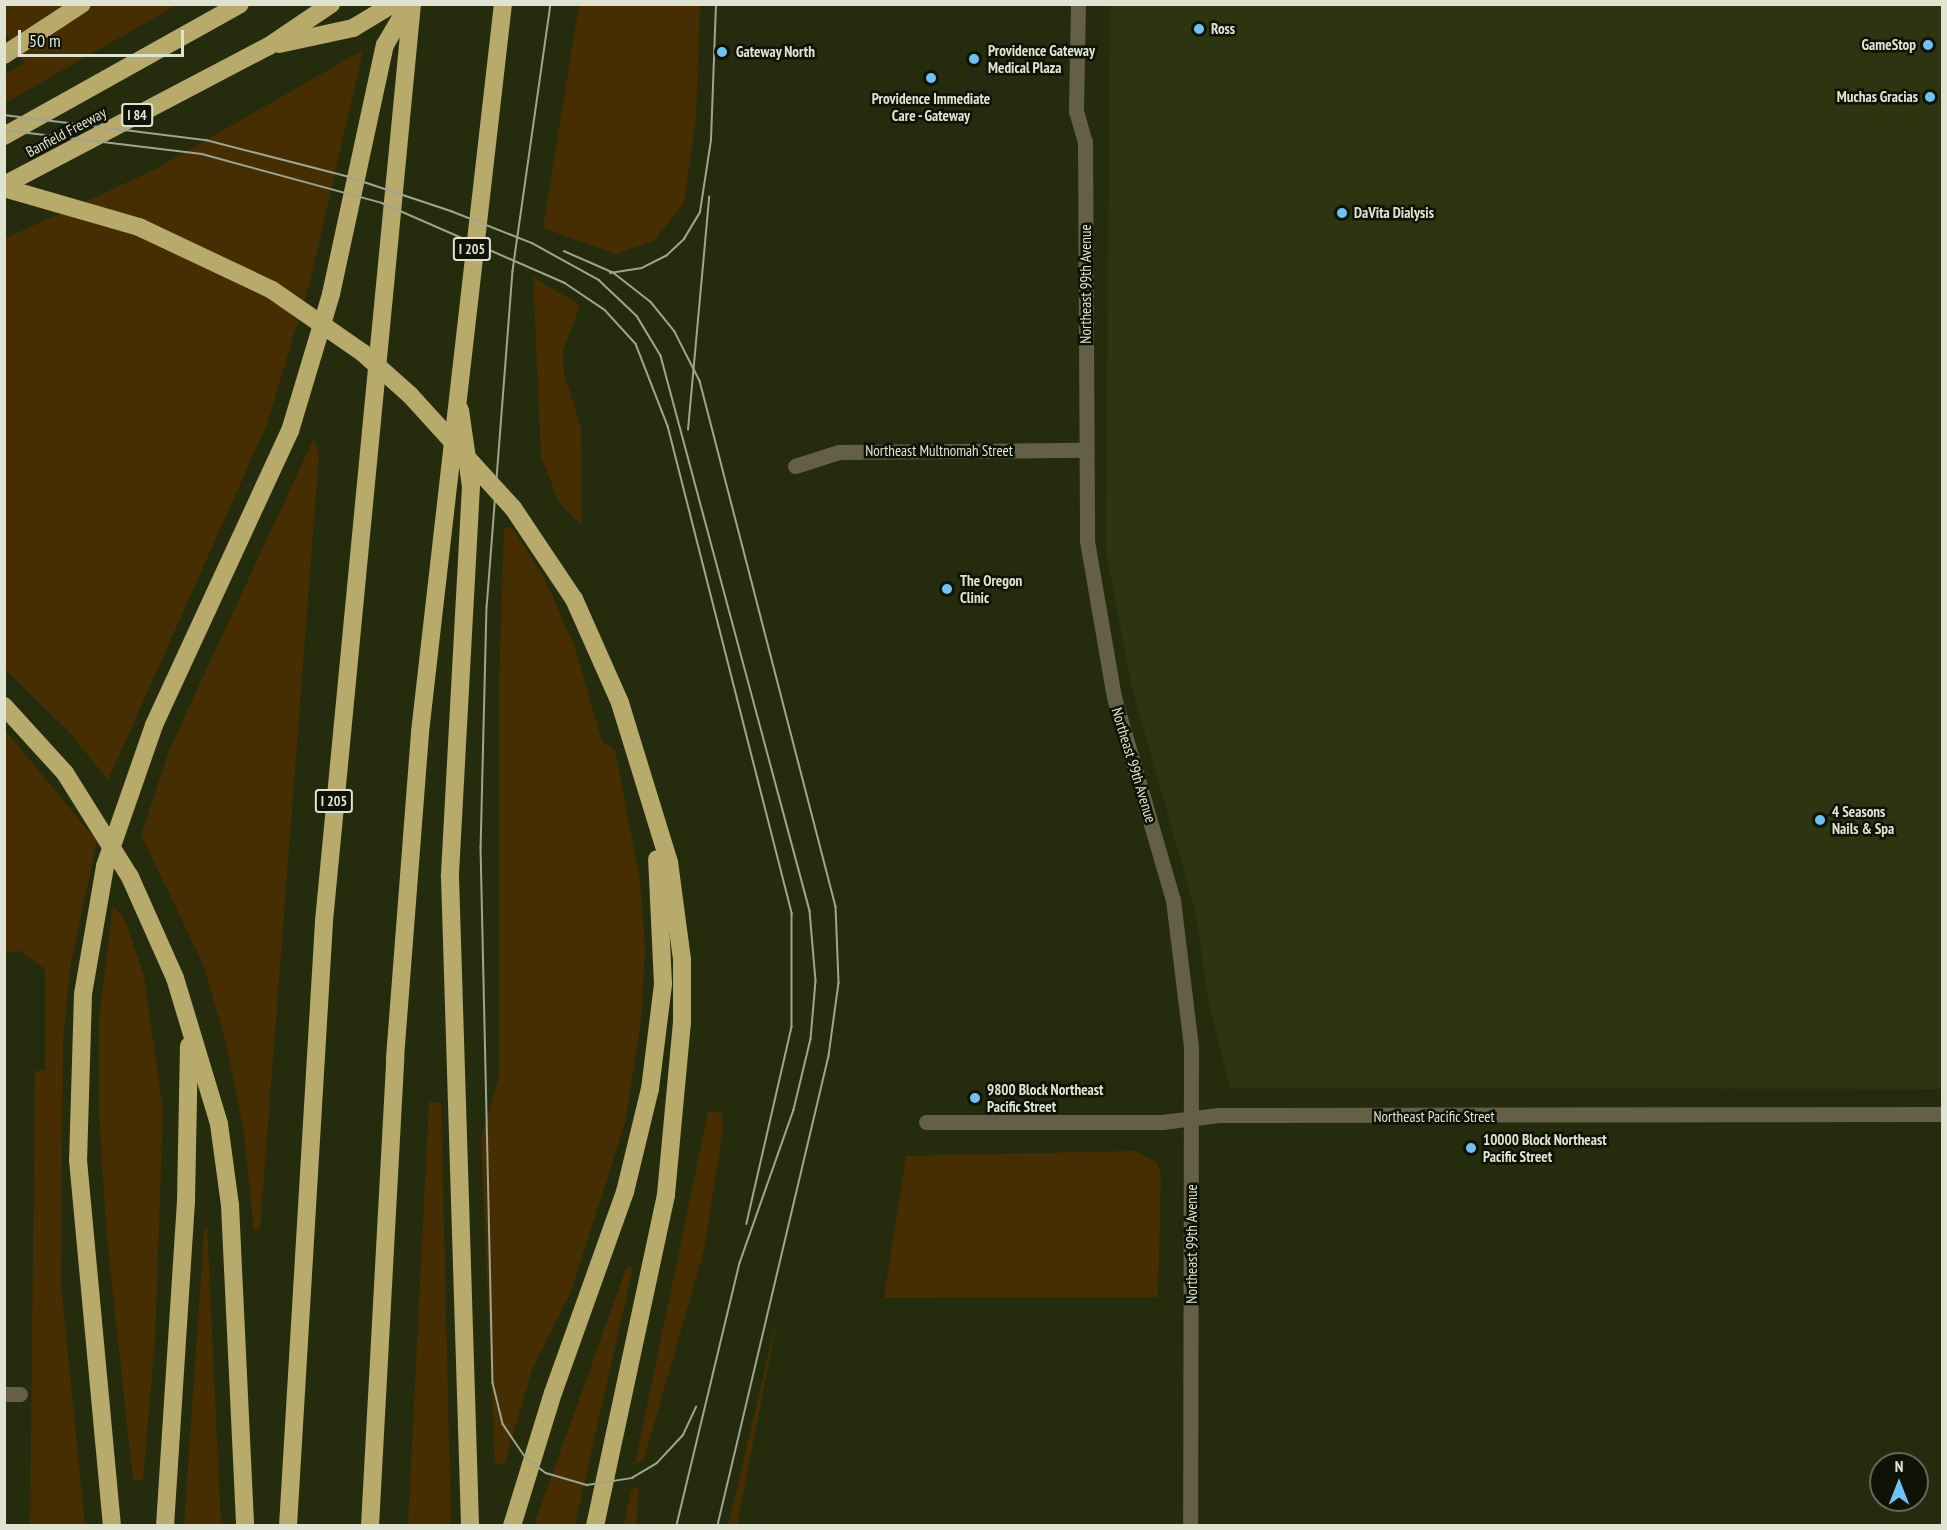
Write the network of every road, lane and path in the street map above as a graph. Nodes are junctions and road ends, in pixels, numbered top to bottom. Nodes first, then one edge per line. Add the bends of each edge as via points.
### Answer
1 (82, 4) edge
2 (240, 4) edge
3 (331, 4) edge
4 (393, 4) edge
5 (411, 4) edge
6 (1078, 4) edge
7 (502, 13) edge
8 (269, 46) junction
9 (4, 55) edge
10 (4, 136) edge
11 (4, 186) edge
12 (456, 381) junction
13 (1085, 450) junction
14 (795, 466) dead end
15 (4, 706) edge
16 (652, 804) junction
17 (189, 1032) junction
18 (1942, 1114) edge
19 (1192, 1118) junction
20 (926, 1122) dead end
21 (112, 1526) edge
22 (165, 1526) edge
23 (245, 1526) edge
24 (288, 1526) edge
25 (370, 1526) edge
26 (470, 1526) edge
27 (512, 1526) edge
28 (595, 1526) edge
29 (1190, 1526) edge

1 - 9 highway
2 - 10 highway, Banfield Freeway
3 - 8 highway, Banfield Freeway / I 84
4 - 8 highway via 353,28
5 - 21 highway, bridge via 385,45 331,294 291,431 154,725 105,866 83,994 78,1160
5 - 24 highway, I 205 via 408,80 345,668 304,1210
6 - 13 street, Northeast 99th Avenue via 1076,111 1085,142
7 - 12 highway, I 205
8 - 11 highway, Banfield Freeway / I 84
11 - 16 highway, bridge via 139,227 272,290 363,353 410,395 513,508 574,599 620,703
12 - 25 highway, I 205 via 407,899
12 - 26 highway via 471,486 450,877
13 - 14 street, Northeast Multnomah Street via 840,452
13 - 19 street, Northeast 99th Avenue via 1087,542 1101,643 1181,948
15 - 17 highway via 65,773 107,834 155,929
16 - 27 highway via 663,984 650,1089 622,1202 549,1404
16 - 28 highway via 675,902 682,1022 666,1195
17 - 22 highway via 186,1201
17 - 23 highway via 219,1124 226,1166
18 - 19 street, Northeast Pacific Street
19 - 20 street, Northeast Pacific Street
19 - 29 street, Northeast 99th Avenue

